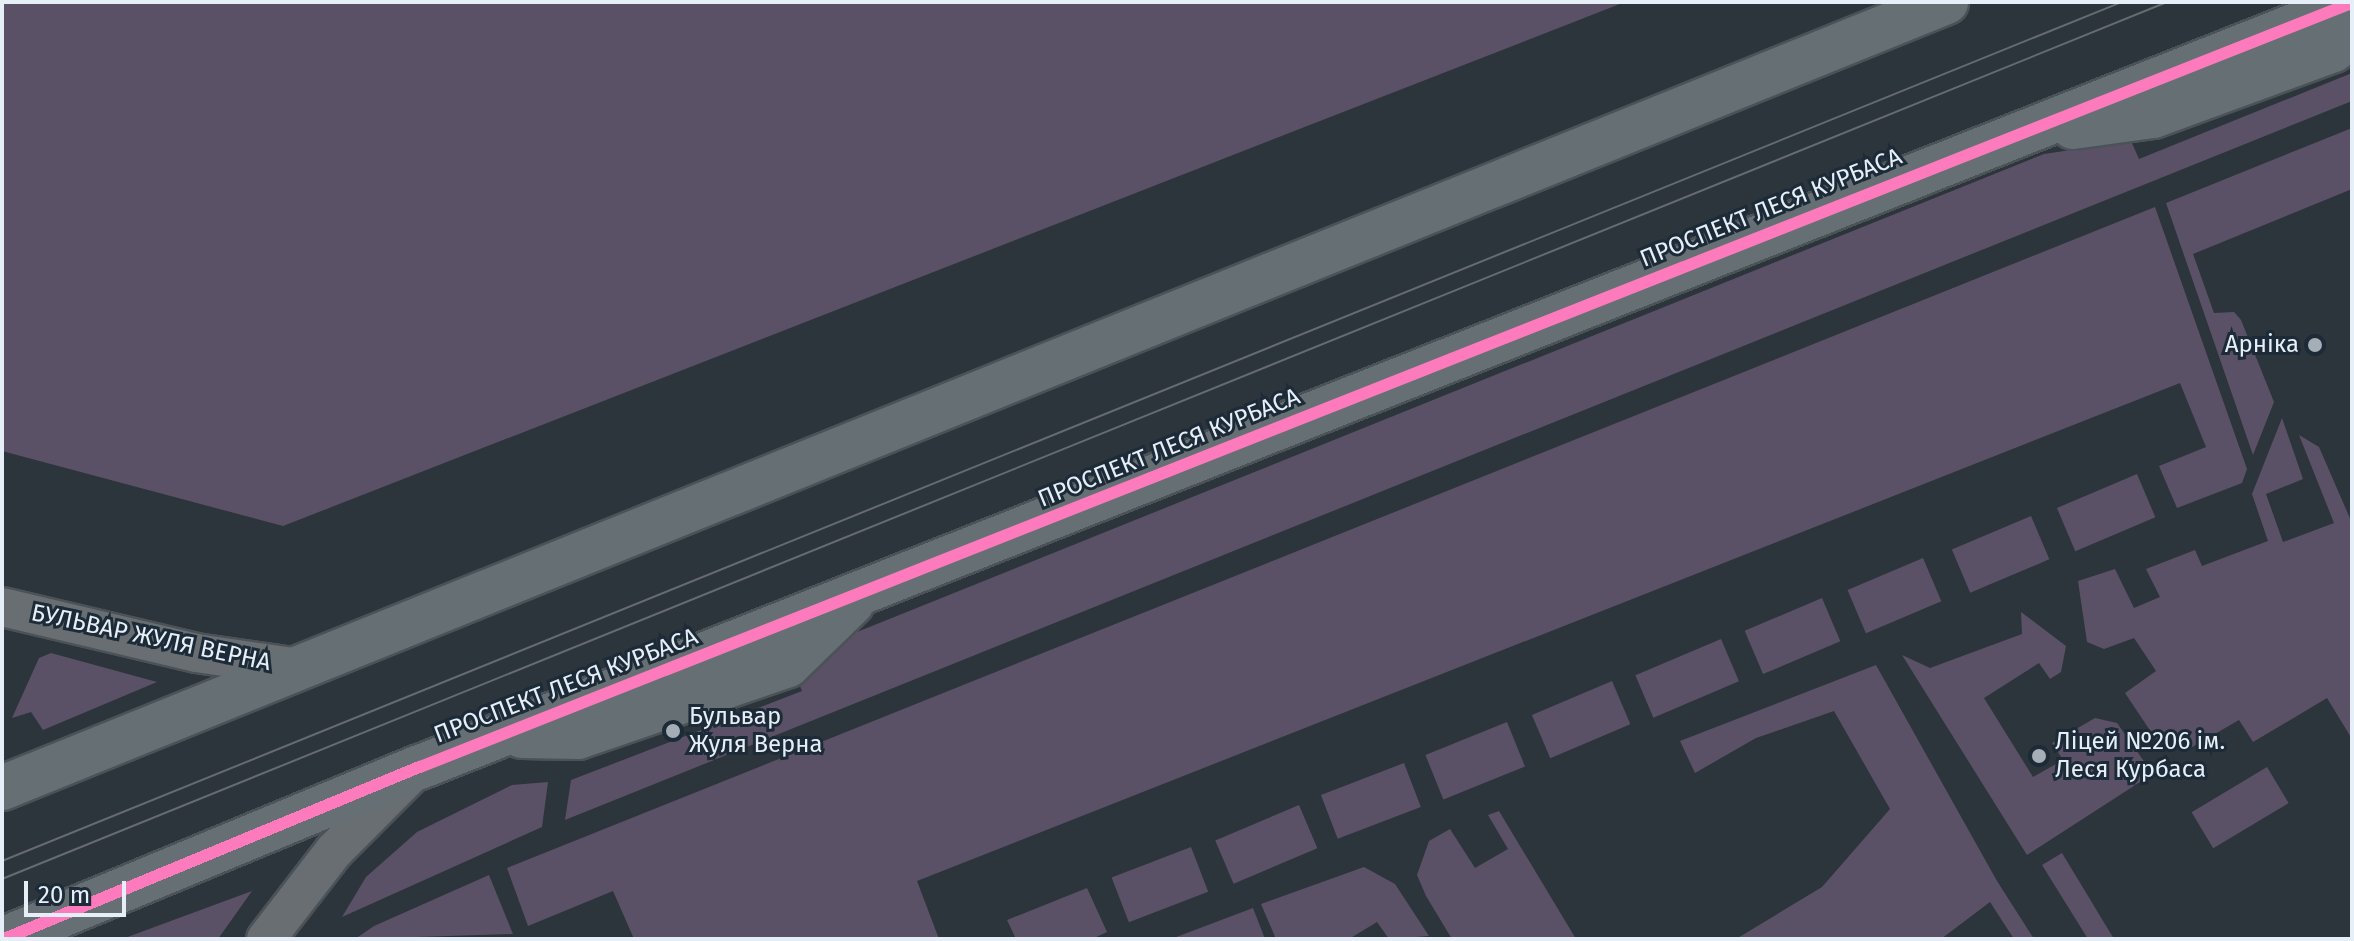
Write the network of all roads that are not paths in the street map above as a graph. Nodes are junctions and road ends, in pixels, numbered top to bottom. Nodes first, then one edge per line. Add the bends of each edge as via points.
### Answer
1 (1946, 2) edge
2 (2352, 3) edge
3 (2352, 35) edge
4 (2011, 136) junction
5 (2, 607) edge
6 (300, 668) junction
7 (420, 767) junction
8 (2, 788) edge
9 (4, 939) edge
10 (266, 939) edge

1 - 6 main road
2 - 4 main road, ПРОСПЕКТ ЛЕСЯ КУРБАСА
3 - 4 main road via 2333,50 2153,116
4 - 7 main road, ПРОСПЕКТ ЛЕСЯ КУРБАСА via 875,589 788,665 578,737 496,737
5 - 6 street, БУЛЬВАР ЖУЛЯ ВЕРНА via 196,653
6 - 8 main road
7 - 9 main road, ПРОСПЕКТ ЛЕСЯ КУРБАСА
7 - 10 street via 334,851

